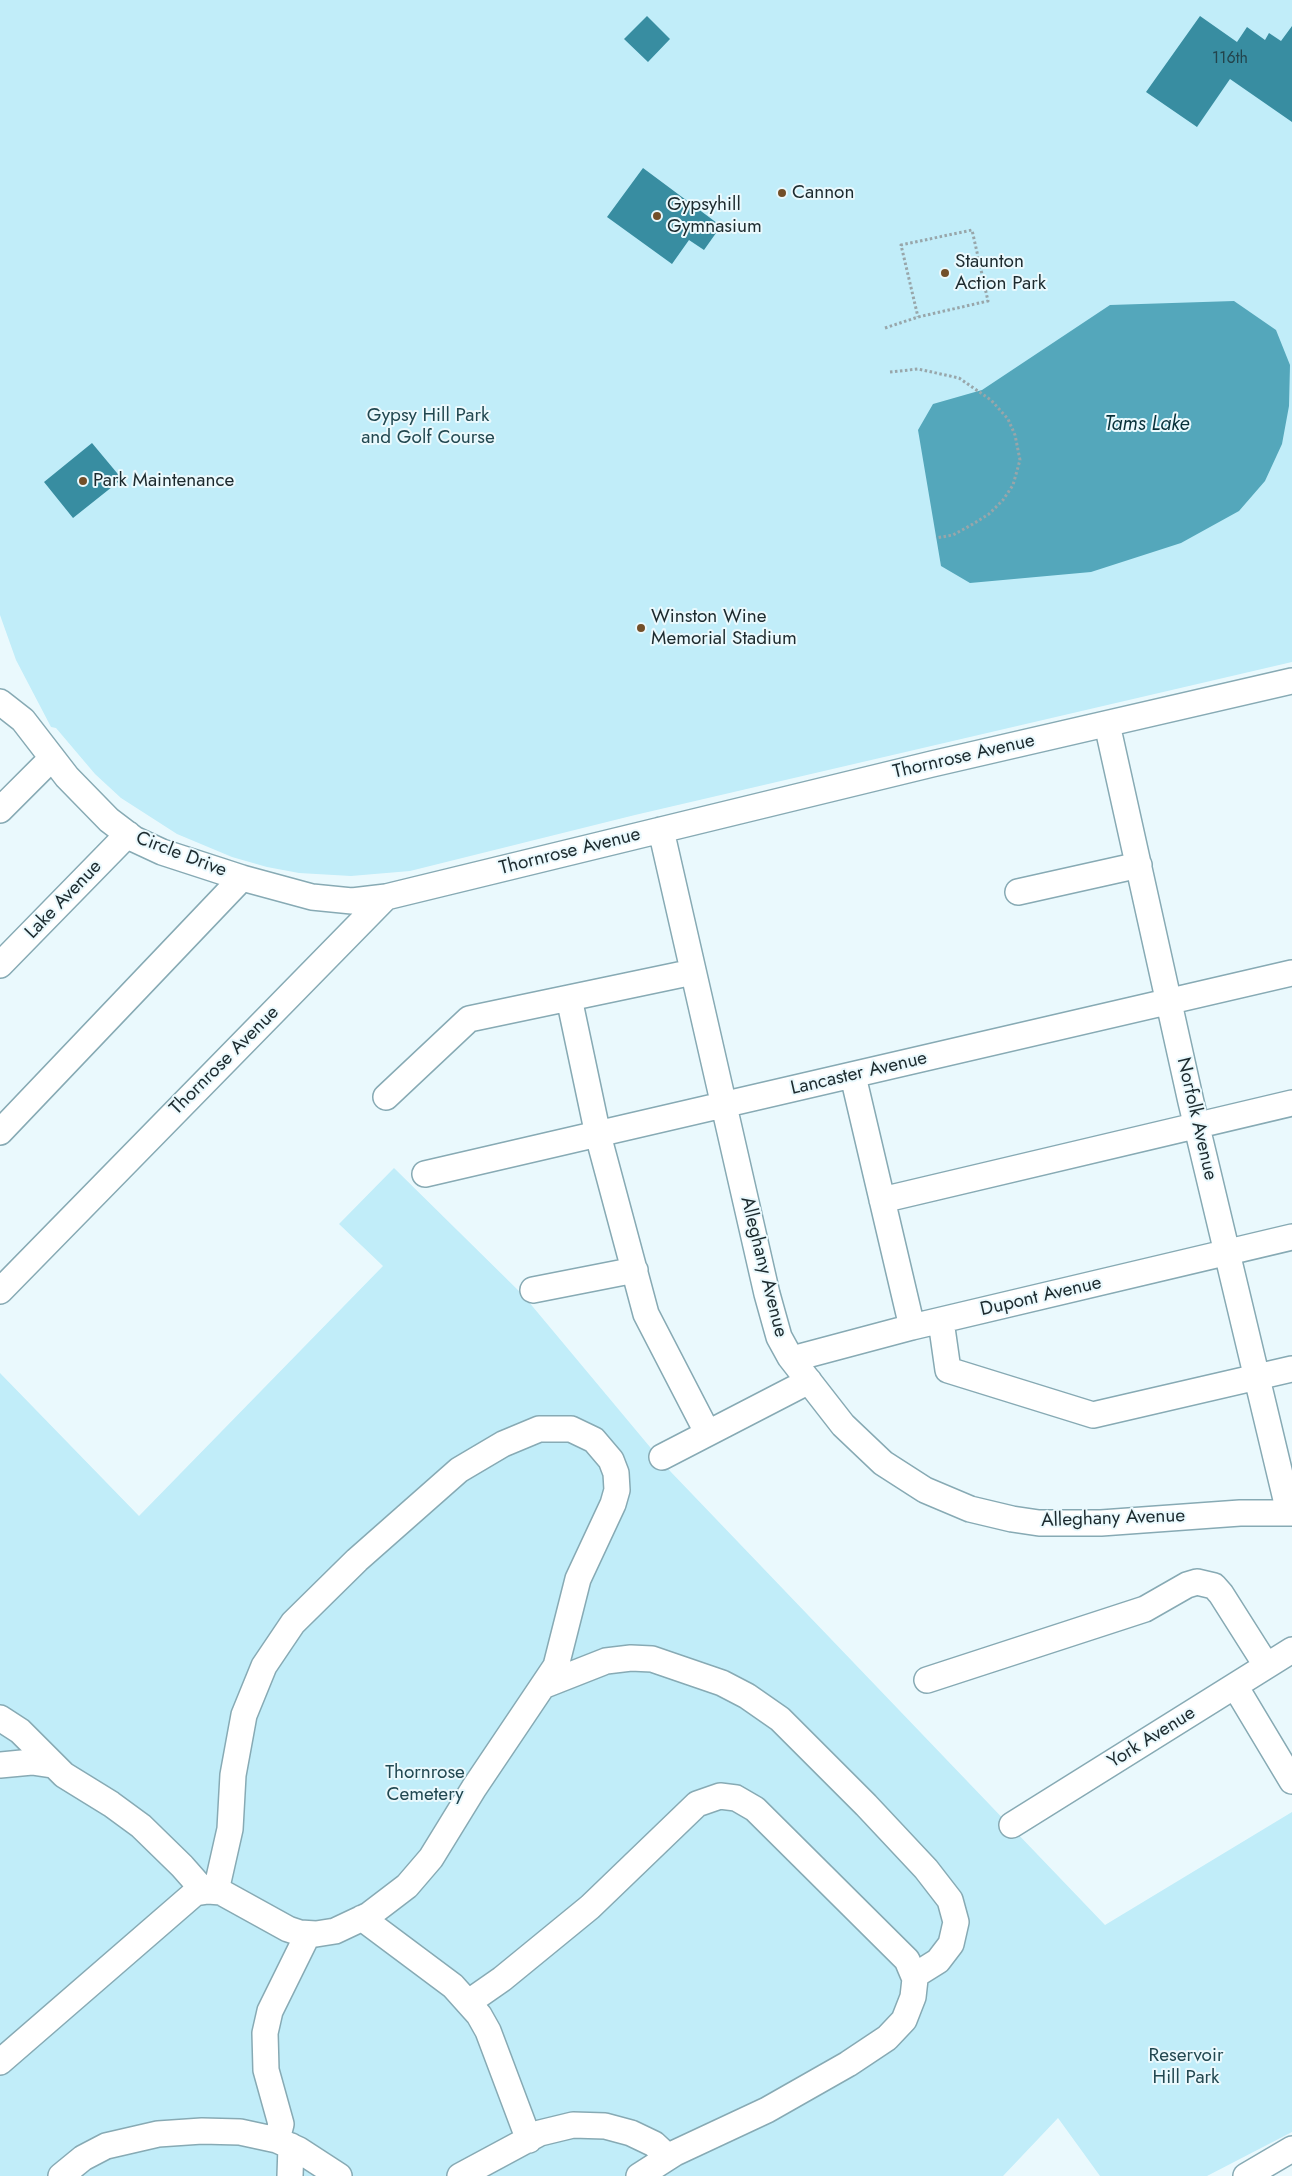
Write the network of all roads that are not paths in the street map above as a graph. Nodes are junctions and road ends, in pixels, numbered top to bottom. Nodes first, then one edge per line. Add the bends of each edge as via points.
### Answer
1 (1292, 681) edge
2 (0, 702) edge
3 (1107, 724) junction
4 (51, 758) junction
5 (0, 810) edge
6 (661, 830) junction
7 (128, 834) junction
8 (1140, 864) junction
9 (242, 878) junction
10 (1018, 892) dead end
11 (386, 897) junction
12 (0, 965) edge
13 (693, 972) junction
14 (1292, 973) edge
15 (569, 998) junction
16 (1169, 1000) junction
17 (853, 1076) junction
18 (386, 1097) dead end
19 (1292, 1102) edge
20 (724, 1107) junction
21 (1197, 1127) junction
22 (0, 1132) edge
23 (598, 1135) junction
24 (425, 1174) dead end
25 (882, 1200) junction
26 (1292, 1237) edge
27 (1227, 1252) junction
28 (635, 1270) junction
29 (5, 1276) edge
30 (533, 1290) dead end
31 (941, 1321) junction
32 (912, 1327) junction
33 (792, 1358) junction
34 (1292, 1370) edge
35 (1256, 1378) junction
36 (809, 1382) junction
37 (707, 1432) junction
38 (662, 1457) dead end
39 (1291, 1512) edge
40 (1292, 1650) edge
41 (1266, 1665) junction
42 (927, 1680) dead end
43 (544, 1685) junction
44 (1235, 1686) junction
45 (0, 1718) edge
46 (0, 1765) edge
47 (52, 1765) junction
48 (1292, 1781) edge
49 (1012, 1825) dead end
50 (210, 1891) junction
51 (362, 1918) junction
52 (308, 1934) junction
53 (914, 1976) junction
54 (469, 2002) junction
55 (0, 2062) edge
56 (528, 2140) junction
57 (284, 2143) junction
58 (1292, 2149) edge
59 (668, 2157) junction
60 (61, 2176) edge
61 (290, 2176) edge
62 (339, 2176) edge
63 (460, 2176) edge
64 (640, 2176) edge
65 (1246, 2176) edge

1 - 3 street, Thornrose Avenue
2 - 4 street, Circle Drive via 23,720
3 - 6 street, Thornrose Avenue
3 - 8 street, Norfolk Avenue
4 - 5 street
4 - 7 street, Circle Drive via 109,820
6 - 11 street, Thornrose Avenue
6 - 13 street, Alleghany Avenue
7 - 9 street, Circle Drive via 157,850
7 - 12 street, Lake Avenue
8 - 10 street
8 - 16 street, Norfolk Avenue
9 - 11 street, Circle Drive via 332,900
9 - 22 street
11 - 29 street, Thornrose Avenue
13 - 15 street
13 - 20 street, Alleghany Avenue
14 - 16 street, Lancaster Avenue
15 - 18 street via 469,1019
15 - 23 street
16 - 17 street, Lancaster Avenue
16 - 21 street, Norfolk Avenue
17 - 20 street, Lancaster Avenue
17 - 25 street
19 - 21 street
20 - 23 street, Lancaster Avenue
20 - 33 street, Alleghany Avenue via 767,1294 779,1337
21 - 25 street
21 - 27 street, Norfolk Avenue
23 - 24 street, Lancaster Avenue
23 - 28 street
25 - 32 street
26 - 27 street, Dupont Avenue
27 - 31 street, Dupont Avenue
27 - 35 street, Norfolk Avenue
28 - 30 street
28 - 37 street via 646,1314
31 - 32 street, Dupont Avenue
31 - 35 street via 948,1370 1093,1415
32 - 33 street, Dupont Avenue
33 - 36 street, Alleghany Avenue
34 - 35 street
35 - 39 street, Norfolk Avenue
36 - 37 street
36 - 39 street, Alleghany Avenue via 843,1425 884,1463 925,1490 984,1513 1039,1523
37 - 38 street
40 - 41 street, York Avenue
41 - 42 street via 1221,1594 1214,1586 1197,1582 1145,1609
41 - 44 street, York Avenue
43 - 50 street via 560,1654 578,1579 617,1490 616,1470 601,1447 580,1432 558,1428 530,1432 459,1470 357,1560 285,1633 258,1678 244,1715 233,1775 230,1829
43 - 51 street via 425,1866 404,1890
43 - 53 street via 606,1661 652,1660 722,1683 780,1719 866,1805 926,1869 950,1900 956,1922 951,1944 938,1961
44 - 48 street
44 - 49 street, York Avenue
45 - 47 street via 20,1731
46 - 47 street via 32,1762
47 - 50 street via 141,1826
50 - 52 street via 231,1897 288,1929
50 - 55 street via 195,1893
51 - 52 street via 335,1931
51 - 54 street
52 - 57 street via 270,2011 265,2033 266,2070
53 - 54 street via 906,1959 755,1809 736,1798 720,1796 697,1804 590,1907
53 - 59 street via 915,1990 909,2011 887,2038 767,2110
54 - 56 street via 488,2031
56 - 59 street via 560,2127 581,2124 605,2126 643,2138
56 - 63 street
57 - 60 street via 254,2134 230,2132 158,2134 98,2150
57 - 61 street
57 - 62 street
58 - 65 street
59 - 64 street

